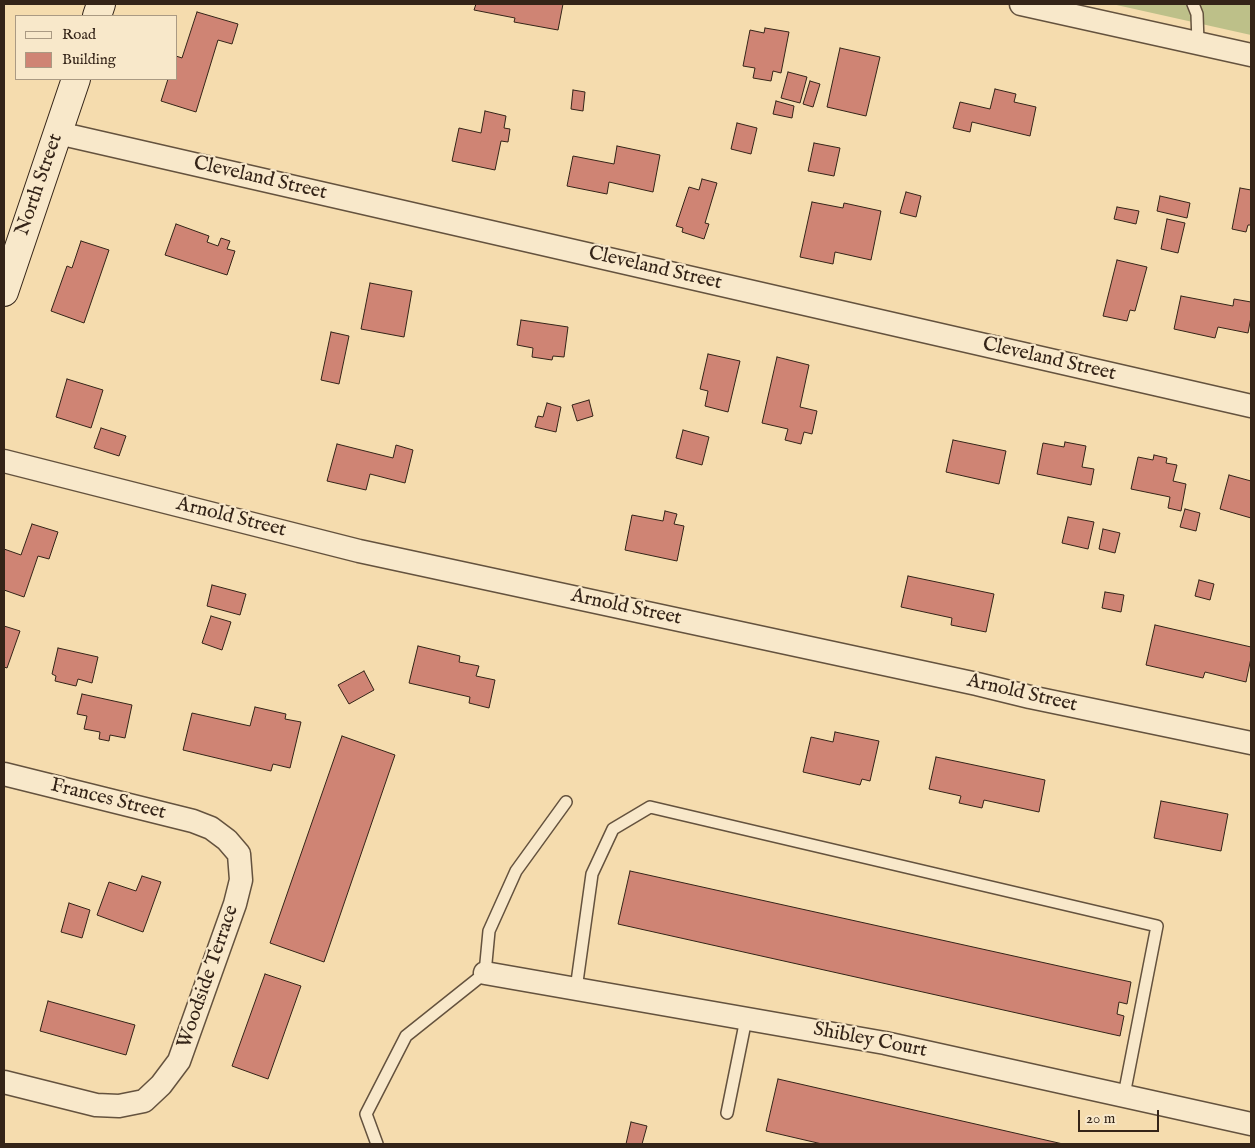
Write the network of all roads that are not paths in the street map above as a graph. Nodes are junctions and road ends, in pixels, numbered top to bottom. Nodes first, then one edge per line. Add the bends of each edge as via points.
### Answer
1 (1021, 4) edge
2 (1193, 4) edge
3 (1198, 43) junction
4 (1251, 55) edge
5 (76, 80) edge
6 (58, 133) junction
7 (4, 292) edge
8 (1251, 406) edge
9 (4, 461) edge
10 (1251, 743) edge
11 (4, 774) edge
12 (566, 802) dead end
13 (211, 828) joint
14 (485, 973) junction
15 (576, 989) junction
16 (746, 1019) junction
17 (4, 1082) edge
18 (1124, 1096) junction
19 (727, 1113) dead end
20 (1251, 1124) edge
21 (377, 1144) edge

1 - 3 street
2 - 3 lane via 1197,14
3 - 4 street
5 - 6 main road, North Street
6 - 7 main road, North Street
6 - 8 street, Cleveland Street
9 - 10 street, Arnold Street via 360,551
11 - 13 street, Frances Street
12 - 14 lane via 516,871 489,931
13 - 17 street, Woodside Terrace via 239,854 241,880 179,1061 161,1085 144,1101 120,1106 96,1105
14 - 15 street, Shibley Court
14 - 21 lane via 406,1036 366,1114
15 - 16 street, Shibley Court
15 - 18 lane via 592,874 613,829 650,807 1157,926
16 - 18 street, Shibley Court via 885,1043
16 - 19 lane
18 - 20 street, Shibley Court

